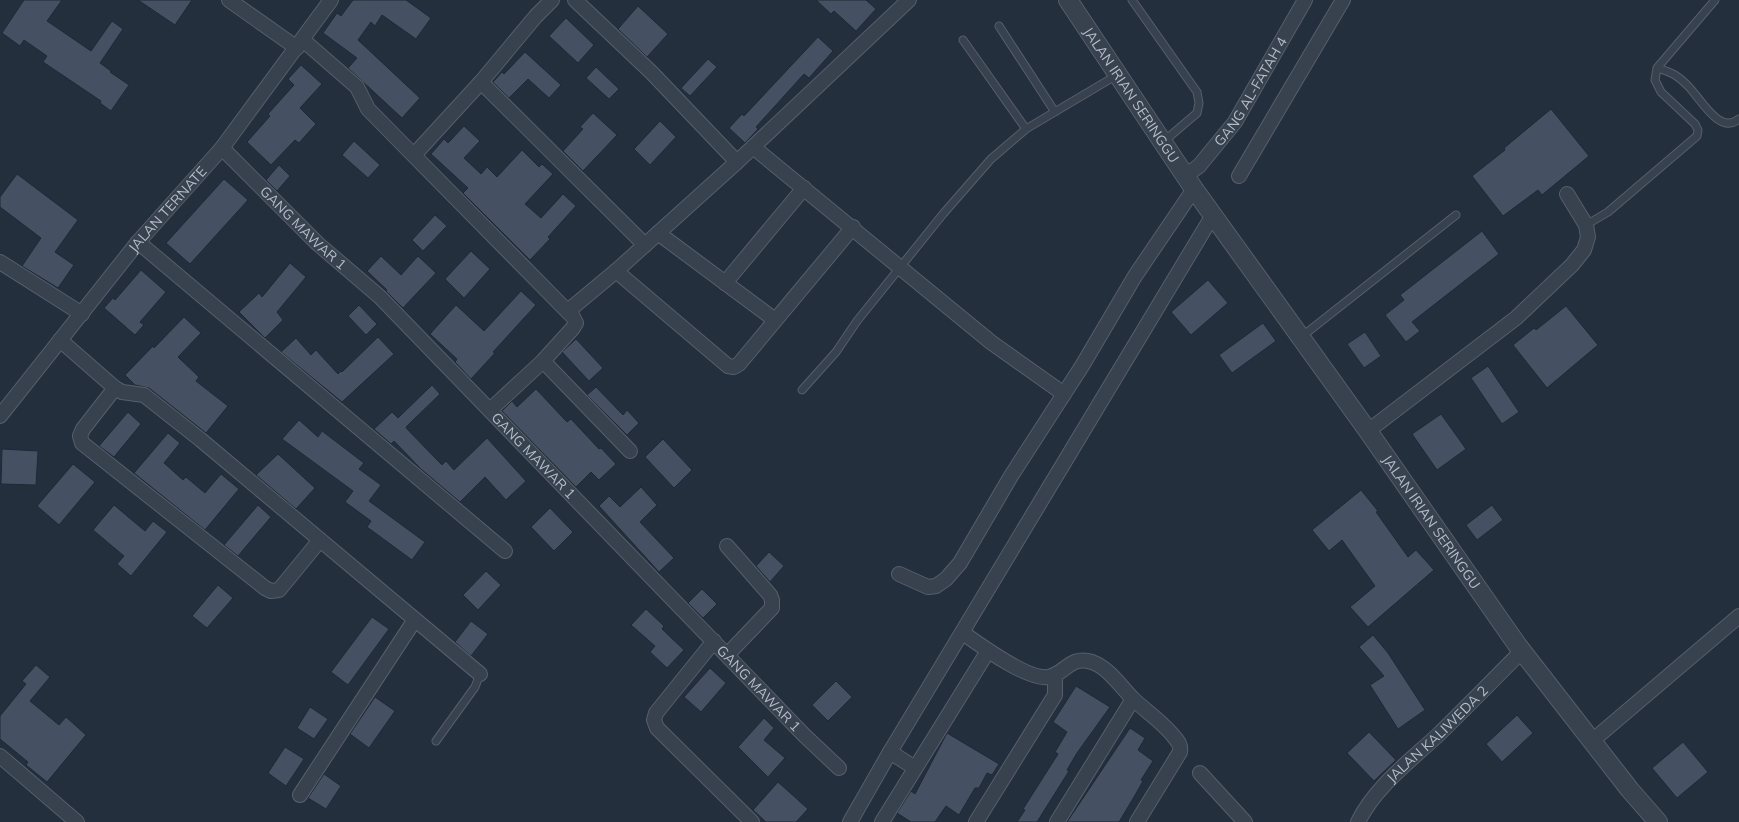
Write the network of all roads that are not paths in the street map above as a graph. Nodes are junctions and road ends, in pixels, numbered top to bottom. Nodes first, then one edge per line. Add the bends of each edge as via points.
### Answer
1 (229, 0) edge
2 (331, 0) edge
3 (552, 0) edge
4 (575, 0) edge
5 (1068, 0) edge
6 (1132, 0) edge
7 (1305, 0) edge
8 (1343, 0) edge
9 (1715, 0) edge
10 (905, 1) edge
11 (999, 26) dead end
12 (963, 40) dead end
13 (300, 44) junction
14 (1657, 68) junction
15 (1117, 74) junction
16 (481, 82) junction
17 (1055, 112) junction
18 (1739, 119) edge
19 (1026, 129) junction
20 (1163, 142) junction
21 (753, 147) junction
22 (222, 148) junction
23 (414, 156) junction
24 (737, 162) junction
25 (1239, 176) dead end
26 (804, 188) junction
27 (1567, 194) dead end
28 (1198, 195) junction
29 (1456, 215) dead end
30 (1586, 224) junction
31 (853, 227) junction
32 (658, 233) junction
33 (138, 242) junction
34 (645, 245) junction
35 (0, 262) edge
36 (901, 268) junction
37 (616, 271) junction
38 (725, 282) junction
39 (568, 311) junction
40 (82, 314) junction
41 (775, 320) junction
42 (1300, 338) junction
43 (60, 340) junction
44 (543, 361) junction
45 (115, 388) junction
46 (802, 390) dead end
47 (1064, 394) junction
48 (490, 410) junction
49 (0, 416) edge
50 (1368, 431) junction
51 (630, 451) dead end
52 (320, 540) junction
53 (727, 546) dead end
54 (505, 551) dead end
55 (899, 574) dead end
56 (1739, 616) edge
57 (414, 621) junction
58 (963, 633) junction
59 (714, 641) junction
60 (988, 651) junction
61 (1522, 651) junction
62 (727, 655) junction
63 (480, 674) joint
64 (1055, 675) junction
65 (1133, 699) junction
66 (436, 741) dead end
67 (1592, 741) junction
68 (890, 752) junction
69 (0, 756) edge
70 (839, 768) dead end
71 (915, 768) junction
72 (1200, 773) dead end
73 (300, 795) dead end
74 (77, 822) edge
75 (752, 822) edge
76 (850, 822) edge
77 (882, 822) edge
78 (976, 822) edge
79 (1057, 822) edge
80 (1137, 822) edge
81 (1245, 822) edge
82 (1358, 822) edge
83 (1658, 822) edge

1 - 13 street
2 - 13 street, JALAN TERNATE
3 - 16 street
4 - 24 street via 646,68
5 - 15 street, JALAN IRIAN SERINGGU
6 - 20 lane via 1197,92 1197,113
7 - 28 street, GANG AL-FATAH 4 via 1235,122 1199,166
8 - 25 street
9 - 14 lane
10 - 21 street
11 - 17 lane
12 - 19 lane
13 - 22 street, JALAN TERNATE
13 - 23 street via 357,87 368,109
14 - 18 lane via 1673,73 1688,86 1717,120 1725,124
14 - 30 lane via 1655,80 1661,92 1695,124 1697,136 1608,212
15 - 17 lane
15 - 20 street, JALAN IRIAN SERINGGU
16 - 23 street
16 - 34 street
17 - 19 lane
19 - 36 lane via 991,159
20 - 28 street, JALAN IRIAN SERINGGU
21 - 24 street
21 - 26 street
22 - 33 street, JALAN TERNATE
22 - 48 street, GANG MAWAR 1 via 318,244 380,297
23 - 39 street
24 - 32 street
26 - 31 street
26 - 38 street
27 - 30 street
28 - 42 street, JALAN IRIAN SERINGGU
28 - 47 street via 1135,276
28 - 58 street
29 - 42 lane
30 - 50 street via 1586,246 1572,265 1516,318
31 - 36 street
31 - 41 street
32 - 34 street
32 - 38 street
33 - 40 street, JALAN TERNATE
33 - 54 street
34 - 37 street
35 - 40 street
36 - 46 lane via 857,321 836,352
36 - 47 street via 992,343
37 - 39 street
37 - 41 street via 728,366 734,367 739,364
38 - 41 street
39 - 44 street via 576,323 574,328
40 - 43 street, JALAN TERNATE
42 - 50 street, JALAN IRIAN SERINGGU
43 - 45 street
43 - 49 street, JALAN TERNATE
44 - 48 street
44 - 51 street
45 - 52 street via 122,392 144,395
45 - 52 street via 83,428 80,436 82,443 265,588 271,592 279,590
47 - 55 street via 1011,476 960,563 946,579 928,588
48 - 59 street, GANG MAWAR 1
50 - 61 street, JALAN IRIAN SERINGGU
52 - 57 street
53 - 62 street via 772,600 772,608
56 - 67 street
57 - 63 street
57 - 73 street
58 - 60 street
58 - 68 street
59 - 62 street, GANG MAWAR 1
59 - 75 street via 656,713 654,720 657,728
60 - 64 street via 997,658 1041,677
60 - 71 street
61 - 67 street, JALAN IRIAN SERINGGU
61 - 82 street, JALAN KALIWEDA 2 via 1381,789 1366,806
62 - 70 street, GANG MAWAR 1
63 - 66 lane via 475,687
64 - 65 street via 1077,661 1095,663 1115,679
64 - 78 street via 1055,694
65 - 79 street
65 - 80 street via 1168,729 1181,747 1166,777
67 - 83 street, JALAN IRIAN SERINGGU
68 - 71 street
68 - 76 street
69 - 74 street
71 - 77 street
72 - 81 street

